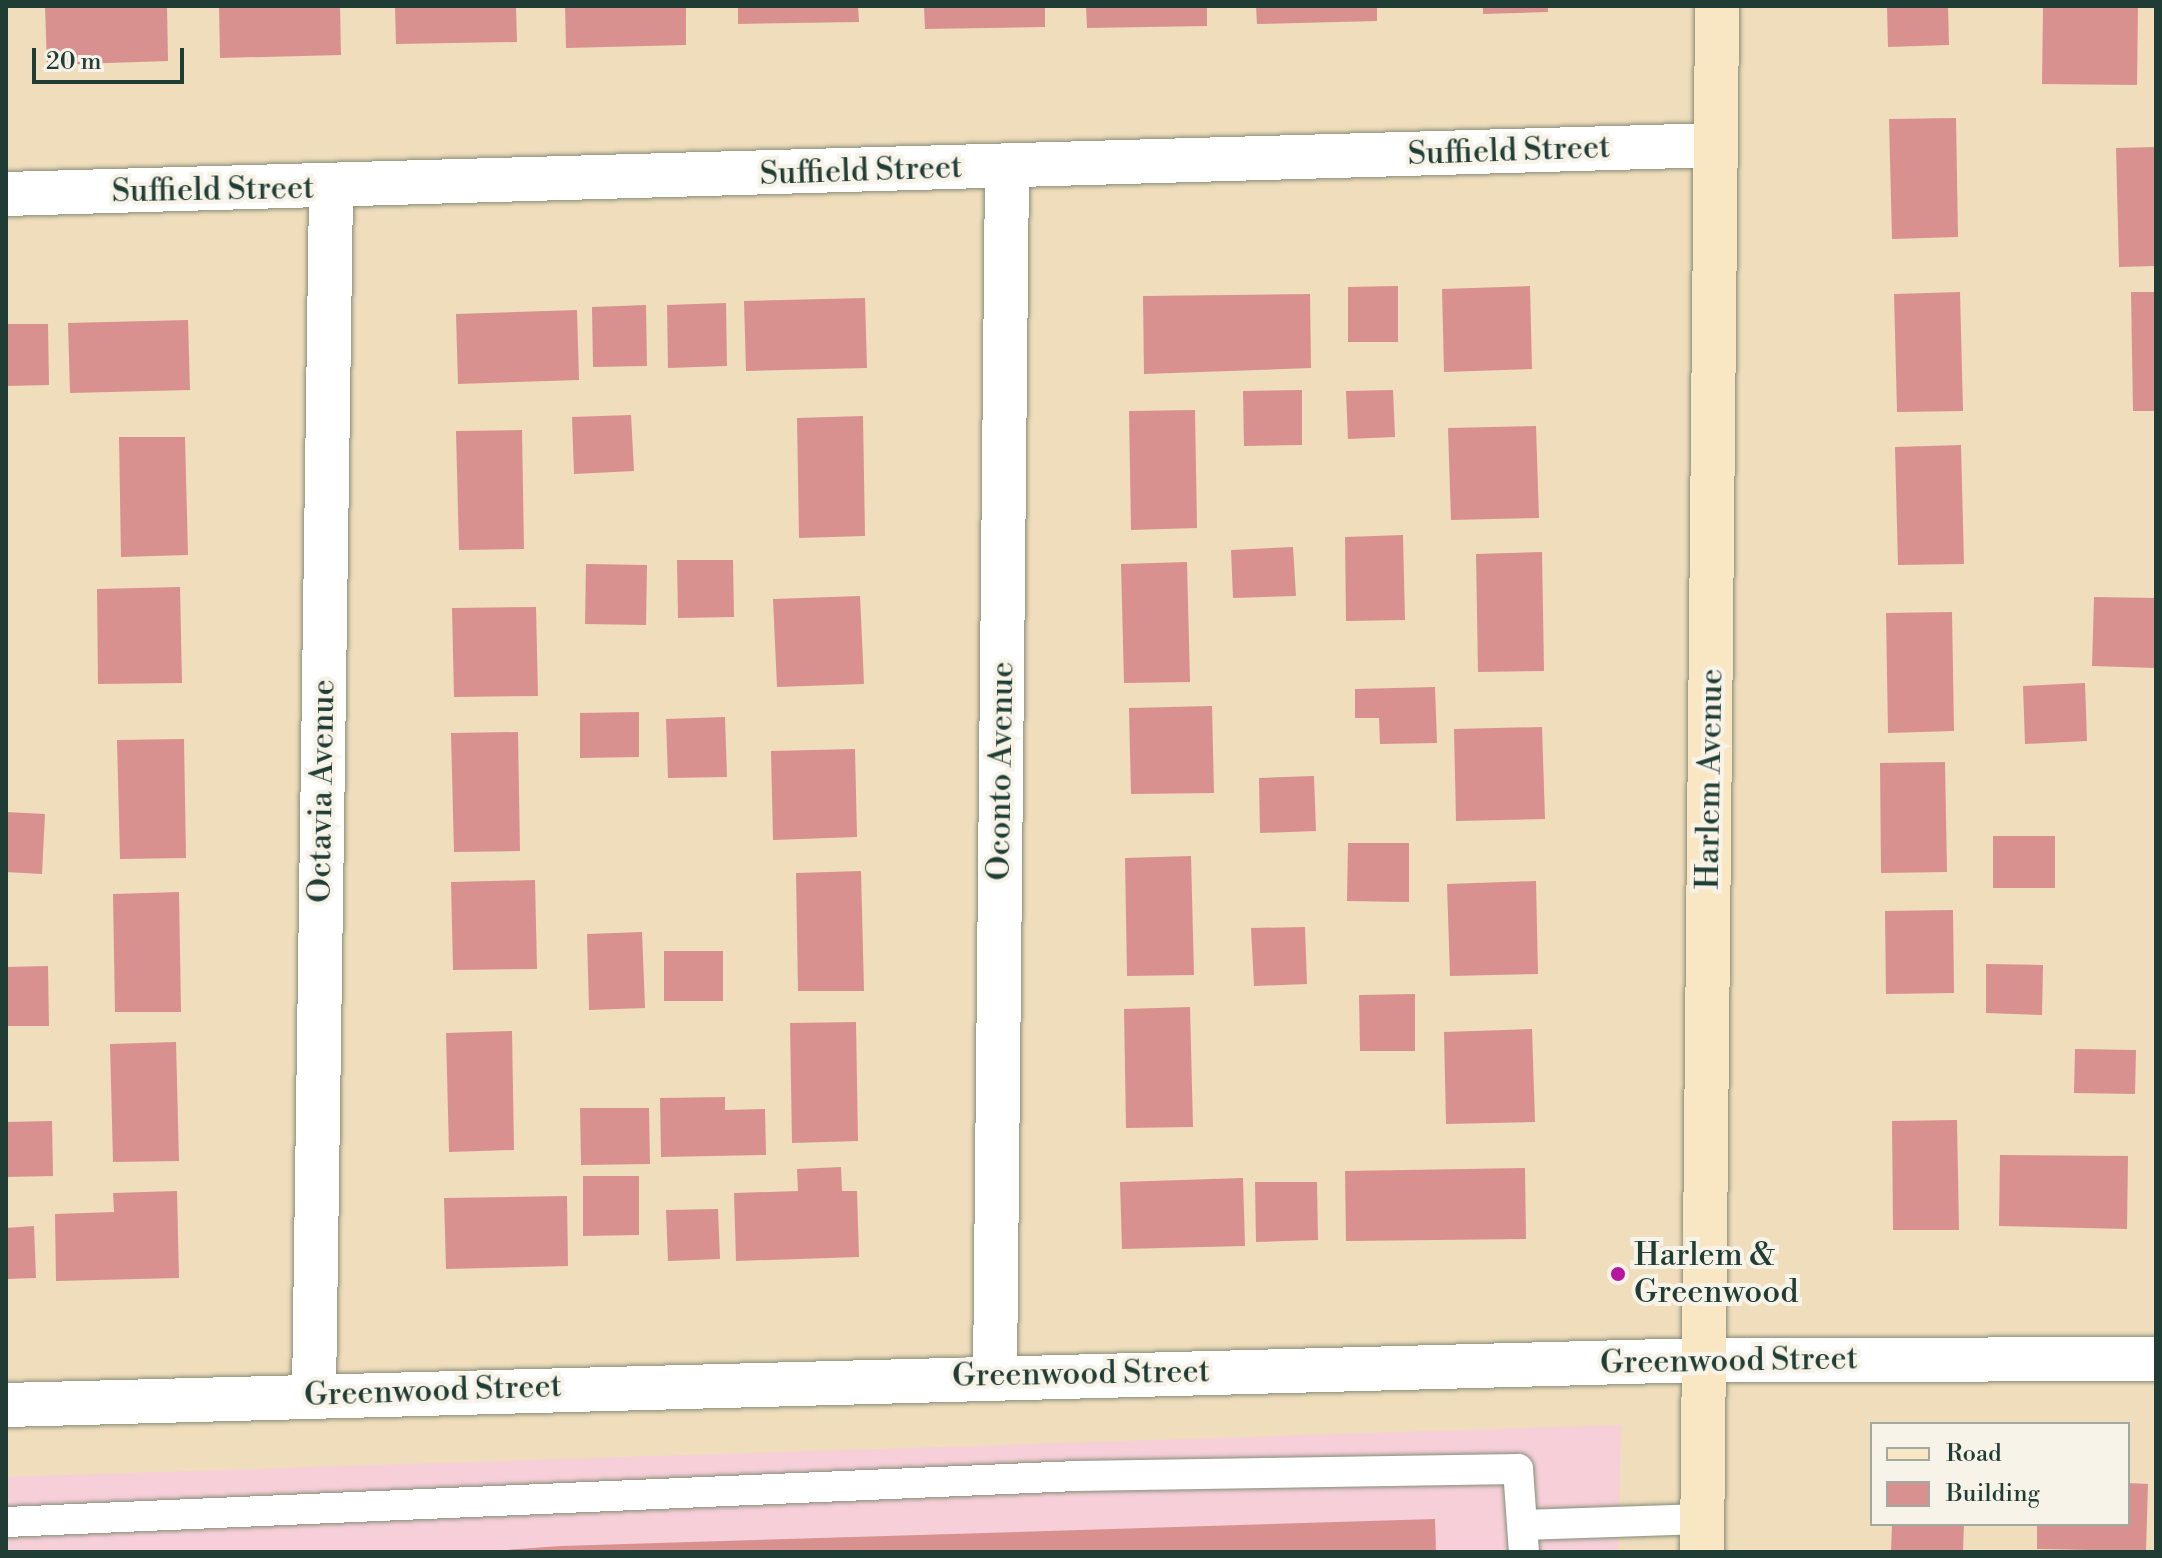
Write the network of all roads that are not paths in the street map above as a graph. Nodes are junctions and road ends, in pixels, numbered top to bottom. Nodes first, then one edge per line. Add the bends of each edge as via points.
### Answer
1 (1717, 6) edge
2 (1716, 145) junction
3 (1007, 166) junction
4 (331, 188) junction
5 (6, 194) edge
6 (2156, 1359) edge
7 (1704, 1360) junction
8 (995, 1376) junction
9 (314, 1394) junction
10 (6, 1405) edge
11 (6, 1522) edge
12 (1703, 1536) edge
13 (1524, 1538) edge

1 - 2 main road, Harlem Avenue
2 - 3 street, Suffield Street
2 - 7 main road, Harlem Avenue
3 - 4 street, Suffield Street
3 - 8 street, Oconto Avenue
4 - 5 street, Suffield Street
4 - 9 street, Octavia Avenue
6 - 7 street, Greenwood Street
7 - 8 street, Greenwood Street
7 - 12 main road, Harlem Avenue
8 - 9 street, Greenwood Street
9 - 10 street, Greenwood Street
11 - 13 lane via 1075,1476 1518,1469
12 - 13 lane

